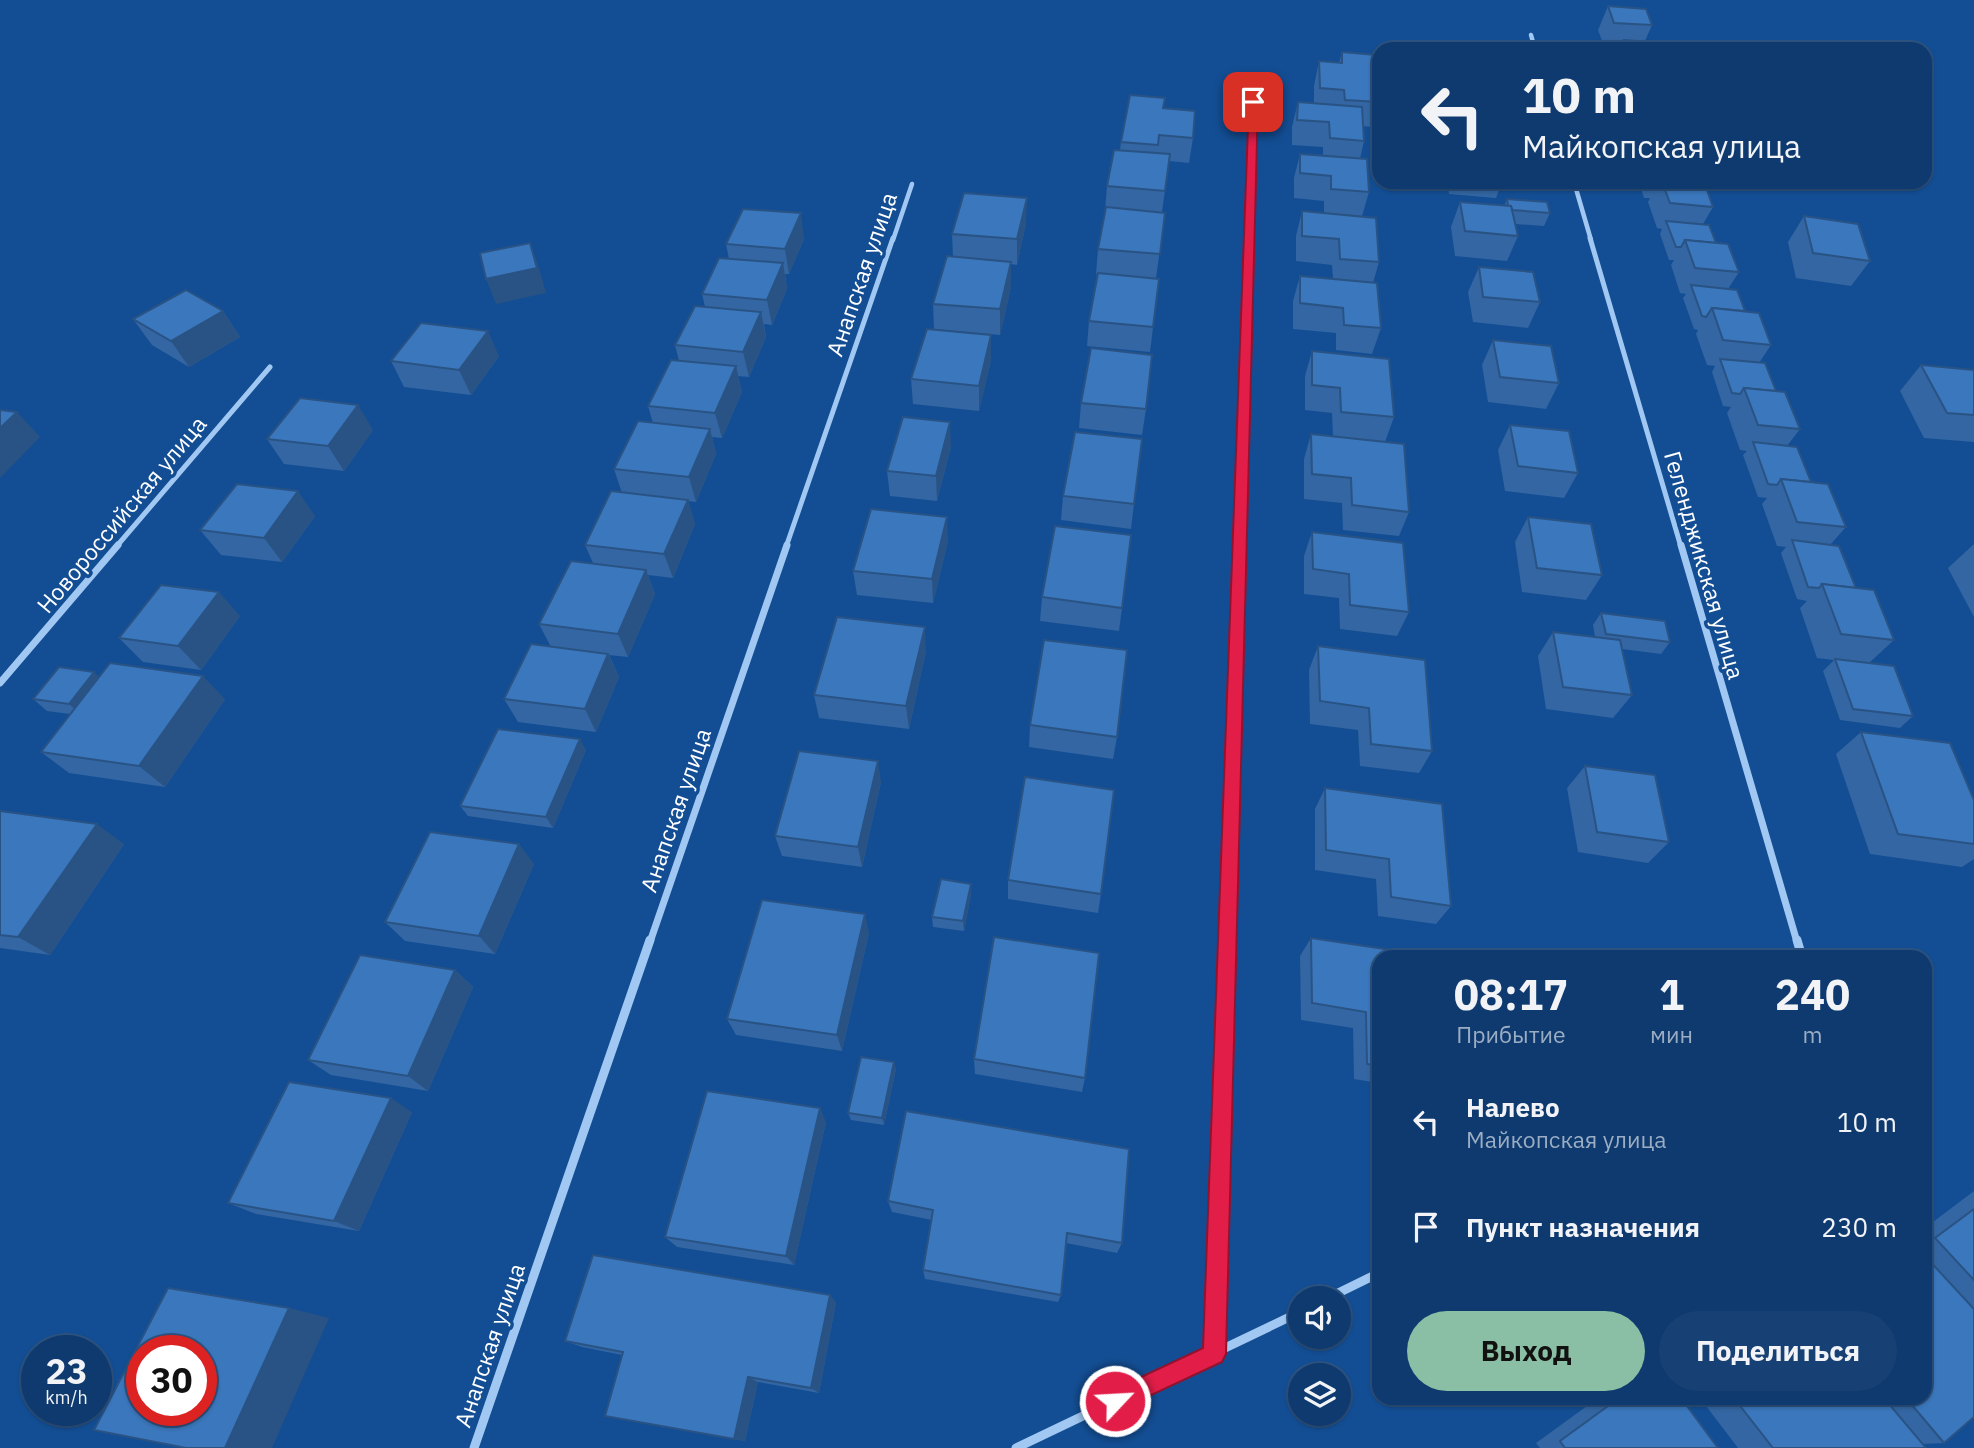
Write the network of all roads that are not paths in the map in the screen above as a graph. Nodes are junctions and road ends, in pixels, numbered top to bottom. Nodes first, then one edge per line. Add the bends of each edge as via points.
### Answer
1 (1531, 35) dead end
2 (1533, 42) edge
3 (1253, 102) dead end
4 (912, 184) dead end
5 (1576, 189) edge
6 (270, 367) dead end
7 (0, 683) edge
8 (1800, 950) edge
9 (1372, 1276) edge
10 (1351, 1287) edge
11 (1288, 1318) edge
12 (1214, 1354) junction
13 (474, 1448) edge
14 (1016, 1448) edge

1 - 2 street
3 - 12 street
4 - 13 street, Анапская улица
5 - 8 street, Геленджикская улица
6 - 7 street, Новороссийская улица
9 - 10 street
11 - 12 street
12 - 14 street

